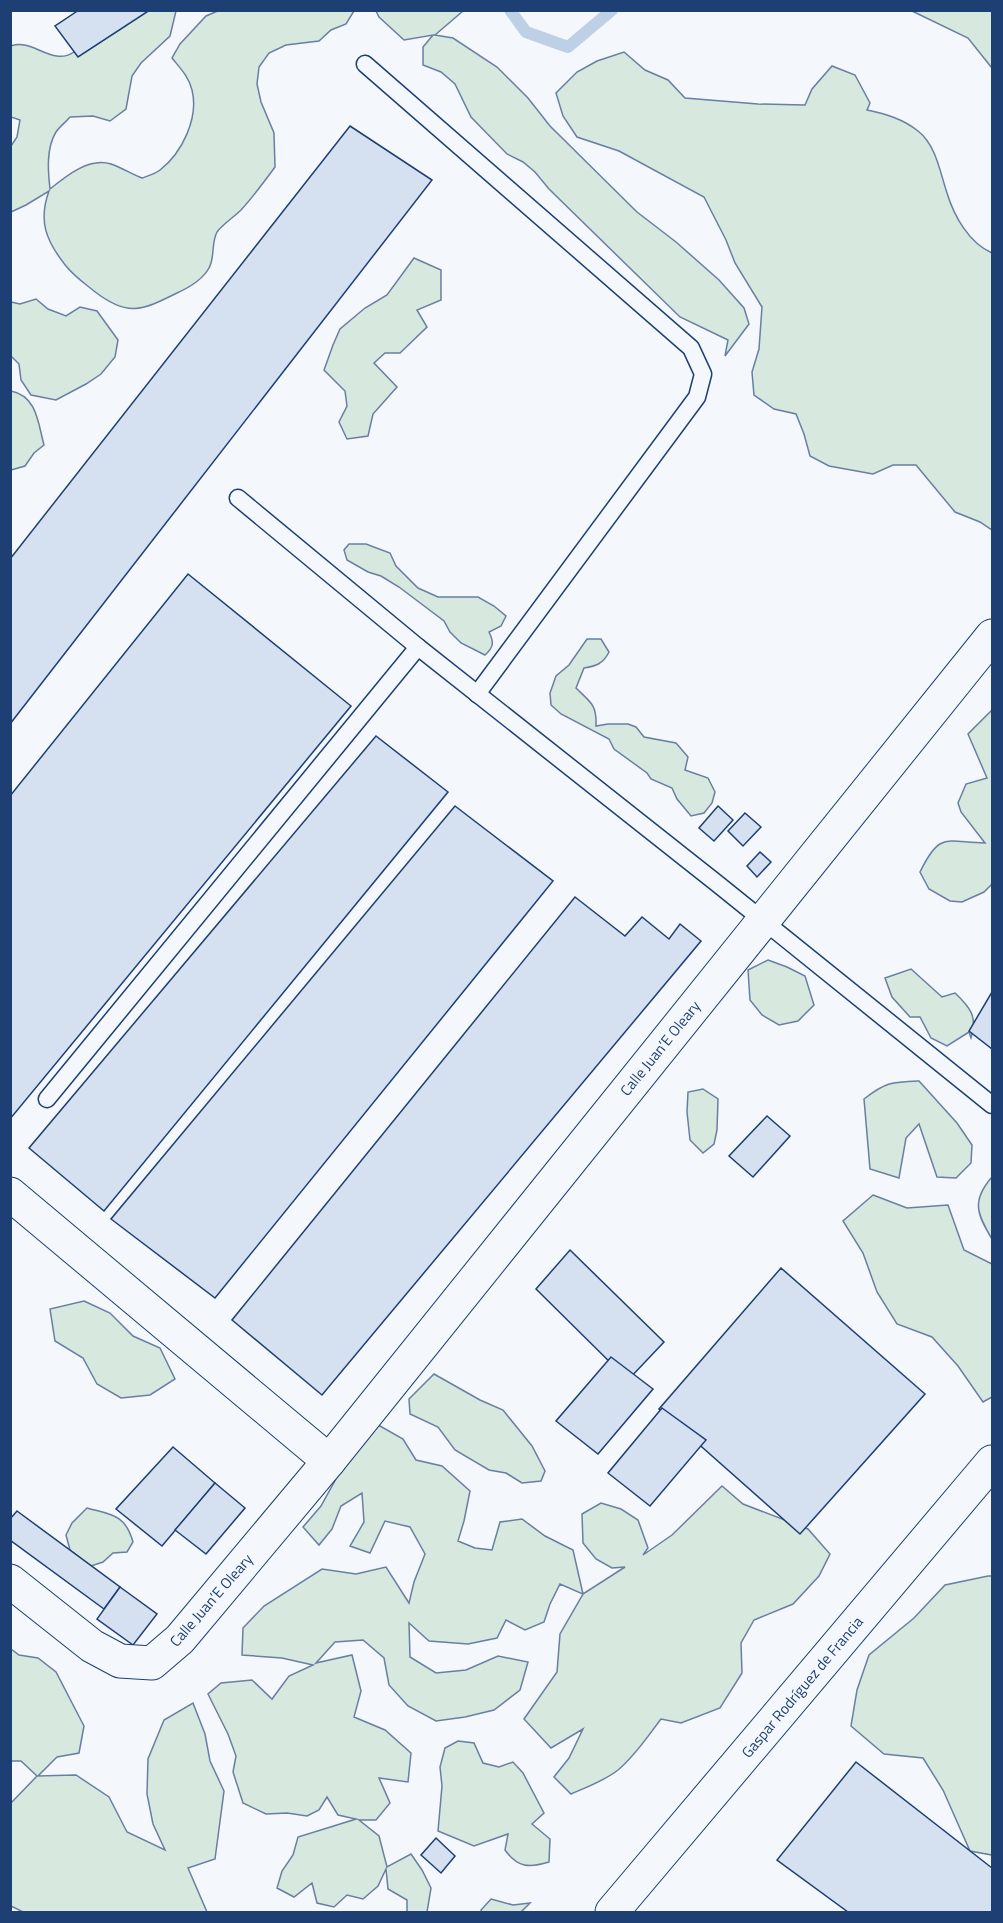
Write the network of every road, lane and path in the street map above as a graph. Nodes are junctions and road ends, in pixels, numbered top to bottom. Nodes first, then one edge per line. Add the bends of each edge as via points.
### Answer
1 (365, 64) dead end
2 (238, 498) dead end
3 (993, 636) edge
4 (418, 647) junction
5 (477, 694) junction
6 (763, 920) junction
7 (47, 1099) dead end
8 (993, 1105) edge
9 (10, 1194) edge
10 (329, 1461) junction
11 (993, 1462) edge
12 (10, 1581) edge
13 (612, 1912) edge

1 - 5 lane via 691,348 703,374 697,397
2 - 4 lane
3 - 6 street, Calle Juan’E Oleary
4 - 5 lane
4 - 7 lane
5 - 6 lane
6 - 8 lane
6 - 10 street, Calle Juan’E Oleary
9 - 10 street
10 - 12 street, Calle Juan’E Oleary via 180,1639 152,1663 120,1661 92,1646
11 - 13 street, Gaspar Rodríguez de Francia

